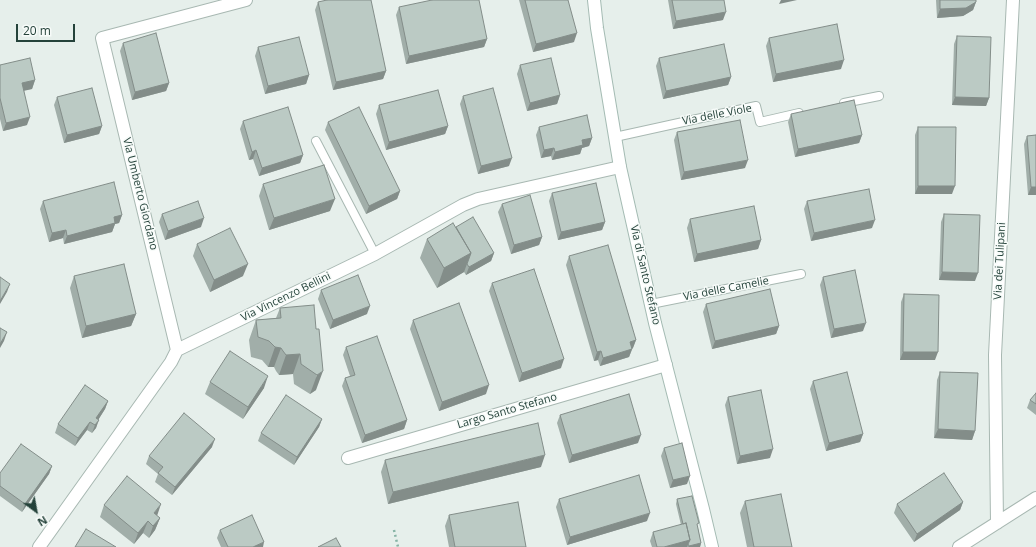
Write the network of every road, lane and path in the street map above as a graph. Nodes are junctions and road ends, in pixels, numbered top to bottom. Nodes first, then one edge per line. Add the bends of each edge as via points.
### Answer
1 (246, 0) edge
2 (594, 0) edge
3 (1013, 0) edge
4 (879, 96) dead end
5 (834, 106) edge
6 (804, 112) edge
7 (615, 137) junction
8 (316, 141) dead end
9 (620, 167) junction
10 (375, 254) junction
11 (801, 274) dead end
12 (651, 304) junction
13 (177, 350) junction
14 (666, 365) junction
15 (348, 458) dead end
16 (1036, 498) edge
17 (997, 523) junction
18 (394, 530) dead end
19 (38, 547) edge
20 (398, 547) edge
21 (712, 547) edge
22 (959, 547) edge

1 - 13 street, Via Umberto Giordano via 102,38
2 - 7 street, Via di Santo Stefano
3 - 17 street, Via dei Tulipani via 995,355
4 - 5 lane
6 - 7 lane, Via delle Viole via 760,122 756,106
7 - 9 street, Via di Santo Stefano
8 - 10 lane
9 - 10 street, Via Vincenzo Bellini via 463,204
9 - 12 street, Via di Santo Stefano
10 - 13 street, Via Vincenzo Bellini
11 - 12 lane, Via delle Camelie
12 - 14 street, Via di Santo Stefano
13 - 19 street via 171,362
14 - 15 street, Largo Santo Stefano
14 - 21 street, Via di Santo Stefano
16 - 17 street
17 - 22 street
18 - 20 path

